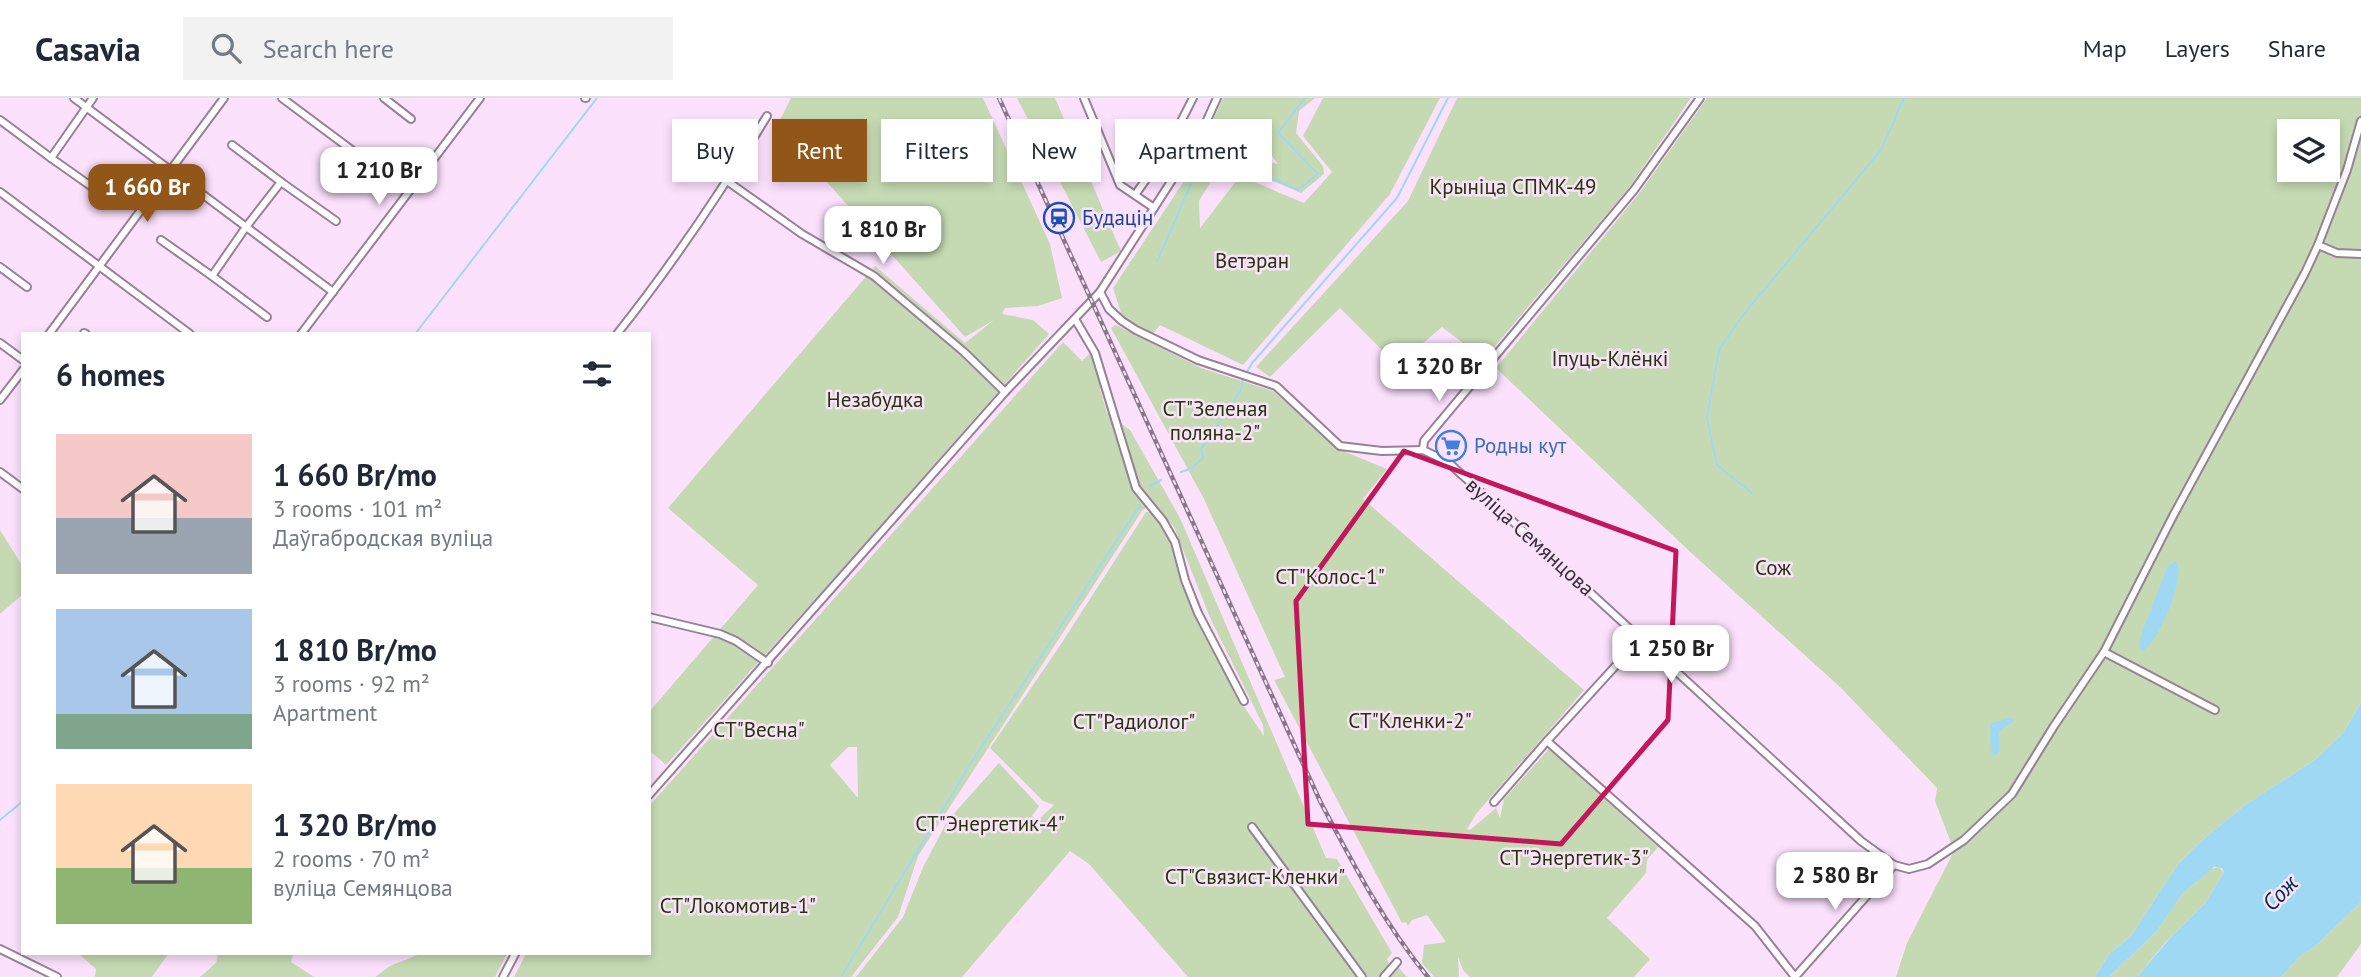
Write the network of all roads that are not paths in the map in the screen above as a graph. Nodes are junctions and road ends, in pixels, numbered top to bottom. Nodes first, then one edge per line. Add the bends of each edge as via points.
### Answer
1 (74, 98) edge
2 (93, 98) edge
3 (224, 98) edge
4 (282, 98) edge
5 (384, 98) edge
6 (480, 98) edge
7 (1084, 98) edge
8 (1193, 98) edge
9 (1217, 98) edge
10 (1700, 98) edge
11 (86, 107) junction
12 (767, 116) dead end
13 (411, 119) dead end
14 (1182, 119) edge
15 (0, 120) edge
16 (2361, 121) edge
17 (758, 131) edge
18 (232, 145) dead end
19 (51, 158) junction
20 (1114, 169) joint
21 (169, 170) junction
22 (281, 182) junction
23 (726, 182) edge
24 (728, 182) edge
25 (1144, 182) edge
26 (0, 192) edge
27 (408, 192) junction
28 (102, 194) dead end
29 (1135, 195) junction
30 (1154, 208) junction
31 (336, 221) dead end
32 (246, 227) junction
33 (161, 240) dead end
34 (2318, 245) junction
35 (2361, 254) edge
36 (100, 266) junction
37 (0, 267) edge
38 (212, 276) junction
39 (27, 287) dead end
40 (333, 292) junction
41 (1100, 292) junction
42 (267, 317) dead end
43 (1075, 318) junction
44 (50, 332) edge
45 (187, 332) edge
46 (303, 332) edge
47 (619, 332) edge
48 (0, 343) edge
49 (21, 359) edge
50 (21, 373) edge
51 (1005, 392) junction
52 (0, 400) edge
53 (1423, 450) junction
54 (0, 472) edge
55 (21, 488) edge
56 (651, 617) edge
57 (1641, 639) junction
58 (2104, 652) junction
59 (768, 663) junction
60 (1244, 701) dead end
61 (2215, 710) dead end
62 (1547, 741) junction
63 (651, 794) edge
64 (1494, 802) dead end
65 (1252, 827) dead end
66 (1894, 865) junction
67 (0, 949) edge
68 (514, 955) edge
69 (1397, 962) dead end
70 (57, 977) edge
71 (503, 977) edge
72 (1362, 977) edge
73 (1384, 977) edge

1 - 11 street
2 - 11 street
3 - 21 street
4 - 27 street
5 - 13 street
6 - 27 street
7 - 20 street
8 - 14 street
9 - 30 street via 1199,138
10 - 53 street via 1634,190 1424,441
11 - 19 street
11 - 21 street
12 - 17 street
15 - 19 street
16 - 34 street
18 - 22 street
19 - 28 street
20 - 29 street via 1120,185
21 - 32 street
21 - 36 street
22 - 31 street
22 - 32 street
23 - 47 street
24 - 51 street via 802,234 874,276
25 - 29 street
26 - 36 street
27 - 40 street
29 - 30 street
30 - 41 street
32 - 38 street
32 - 40 street
33 - 38 street
34 - 35 street via 2337,253
34 - 58 street
36 - 44 street
36 - 45 street
37 - 39 street
38 - 42 street
40 - 46 street
41 - 43 street
41 - 53 street via 1109,309 1136,330 1198,360 1276,386 1340,446
43 - 51 street
43 - 60 street via 1095,353 1136,488 1175,542 1198,613
48 - 49 street
50 - 52 street
51 - 59 street
53 - 57 street, вуліца Семянцова via 1448,462
54 - 55 street
56 - 59 street via 720,634
57 - 62 street
57 - 66 street, вуліца Семянцова via 1861,841
58 - 61 street
58 - 66 street via 2012,794 1956,846 1927,864 1909,869
59 - 63 street
62 - 64 street
62 - 66 street via 1755,926 1796,977
65 - 72 street
67 - 70 street
68 - 71 street
69 - 73 street

